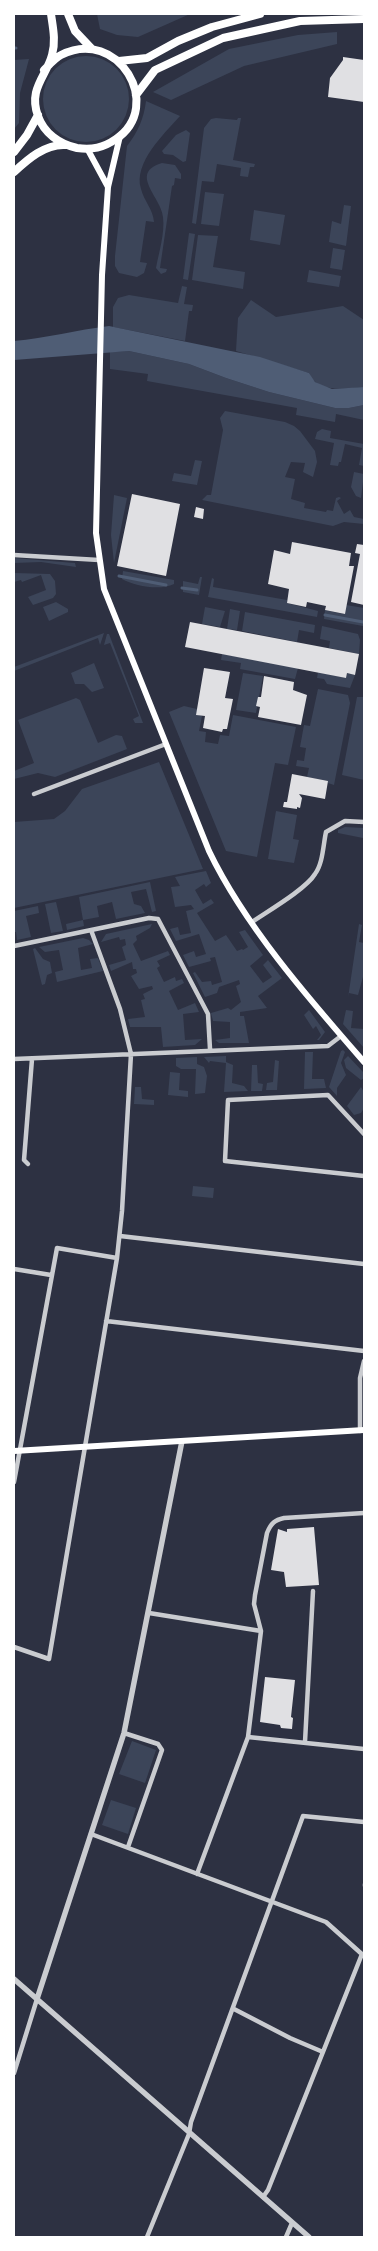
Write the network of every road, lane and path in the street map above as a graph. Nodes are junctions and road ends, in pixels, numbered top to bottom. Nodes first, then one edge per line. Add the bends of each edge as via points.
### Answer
1 (51, 14) edge
2 (68, 14) edge
3 (260, 14) edge
4 (364, 19) edge
5 (92, 49) junction
6 (119, 61) junction
7 (44, 70) junction
8 (136, 95) junction
9 (38, 116) junction
10 (120, 136) junction
11 (65, 145) junction
12 (88, 150) junction
13 (14, 152) edge
14 (14, 172) edge
15 (108, 187) junction
16 (14, 555) edge
17 (99, 560) junction
18 (166, 744) junction
19 (34, 794) dead end
20 (364, 822) edge
21 (252, 922) junction
22 (91, 930) junction
23 (14, 946) edge
24 (341, 1036) junction
25 (210, 1050) junction
26 (131, 1054) junction
27 (14, 1059) edge
28 (32, 1059) junction
29 (364, 1062) edge
30 (364, 1134) edge
31 (28, 1164) dead end
32 (364, 1176) edge
33 (120, 1236) junction
34 (117, 1258) junction
35 (364, 1264) edge
36 (14, 1269) edge
37 (51, 1275) junction
38 (106, 1321) junction
39 (364, 1351) edge
40 (364, 1361) edge
41 (362, 1431) edge
42 (182, 1441) junction
43 (85, 1447) junction
44 (16, 1451) edge
45 (14, 1482) edge
46 (364, 1513) edge
47 (313, 1591) dead end
48 (149, 1613) junction
49 (261, 1631) junction
50 (14, 1647) edge
51 (124, 1734) junction
52 (248, 1737) junction
53 (305, 1742) junction
54 (364, 1749) edge
55 (364, 1822) edge
56 (91, 1834) junction
57 (128, 1848) junction
58 (197, 1874) junction
59 (272, 1901) junction
60 (363, 1955) edge
61 (14, 1979) edge
62 (37, 1999) junction
63 (234, 2009) junction
64 (323, 2052) junction
65 (14, 2072) edge
66 (189, 2134) junction
67 (263, 2197) junction
68 (292, 2223) junction
69 (147, 2237) edge
70 (286, 2237) edge
71 (308, 2237) edge

1 - 7 main road via 54,39 52,54
2 - 5 main road via 75,31
3 - 6 main road via 212,27 147,58
4 - 8 main road via 300,21 223,38 155,70
5 - 6 main road via 107,52
5 - 7 main road via 75,49 59,56
6 - 8 main road via 131,76
7 - 9 main road via 35,96
8 - 10 main road via 134,112
9 - 11 main road via 48,134
9 - 13 main road
10 - 12 main road via 106,146
10 - 15 main road
11 - 12 main road
11 - 14 main road via 41,150
12 - 15 main road
15 - 17 main road via 99,362 96,533
16 - 17 street
17 - 18 main road via 104,590
18 - 19 street
18 - 21 main road via 216,867
20 - 21 street via 345,821 326,832 315,875
21 - 24 main road
22 - 23 street
22 - 25 street via 149,918 160,921 208,1014
22 - 26 street via 120,1009
24 - 25 street via 328,1046
24 - 29 main road
25 - 26 street
26 - 28 street
26 - 33 street
27 - 28 street
28 - 31 street via 24,1160
30 - 32 street via 328,1095 228,1100 224,1161
33 - 34 street
33 - 35 street
34 - 37 street via 57,1248
34 - 38 street
36 - 37 street
37 - 44 street
38 - 39 street
38 - 43 street
40 - 41 street via 360,1378
41 - 42 main road
42 - 43 main road
42 - 48 street
43 - 44 main road
43 - 50 street via 49,1659
44 - 45 street
46 - 49 street via 284,1518 270,1525 255,1595 255,1612
47 - 53 street
48 - 49 street
48 - 51 street
49 - 52 street
51 - 56 street
51 - 57 street via 158,1744 162,1750
52 - 53 street
52 - 58 street
53 - 54 street
55 - 59 street via 303,1816
56 - 57 street
56 - 62 street
57 - 58 street
58 - 59 street
59 - 60 street via 326,1922
59 - 63 street
60 - 64 street
61 - 62 street
62 - 65 street
62 - 66 street
63 - 64 street
63 - 66 street
64 - 67 street
66 - 67 street
66 - 69 street
67 - 68 street
68 - 70 street
68 - 71 street

